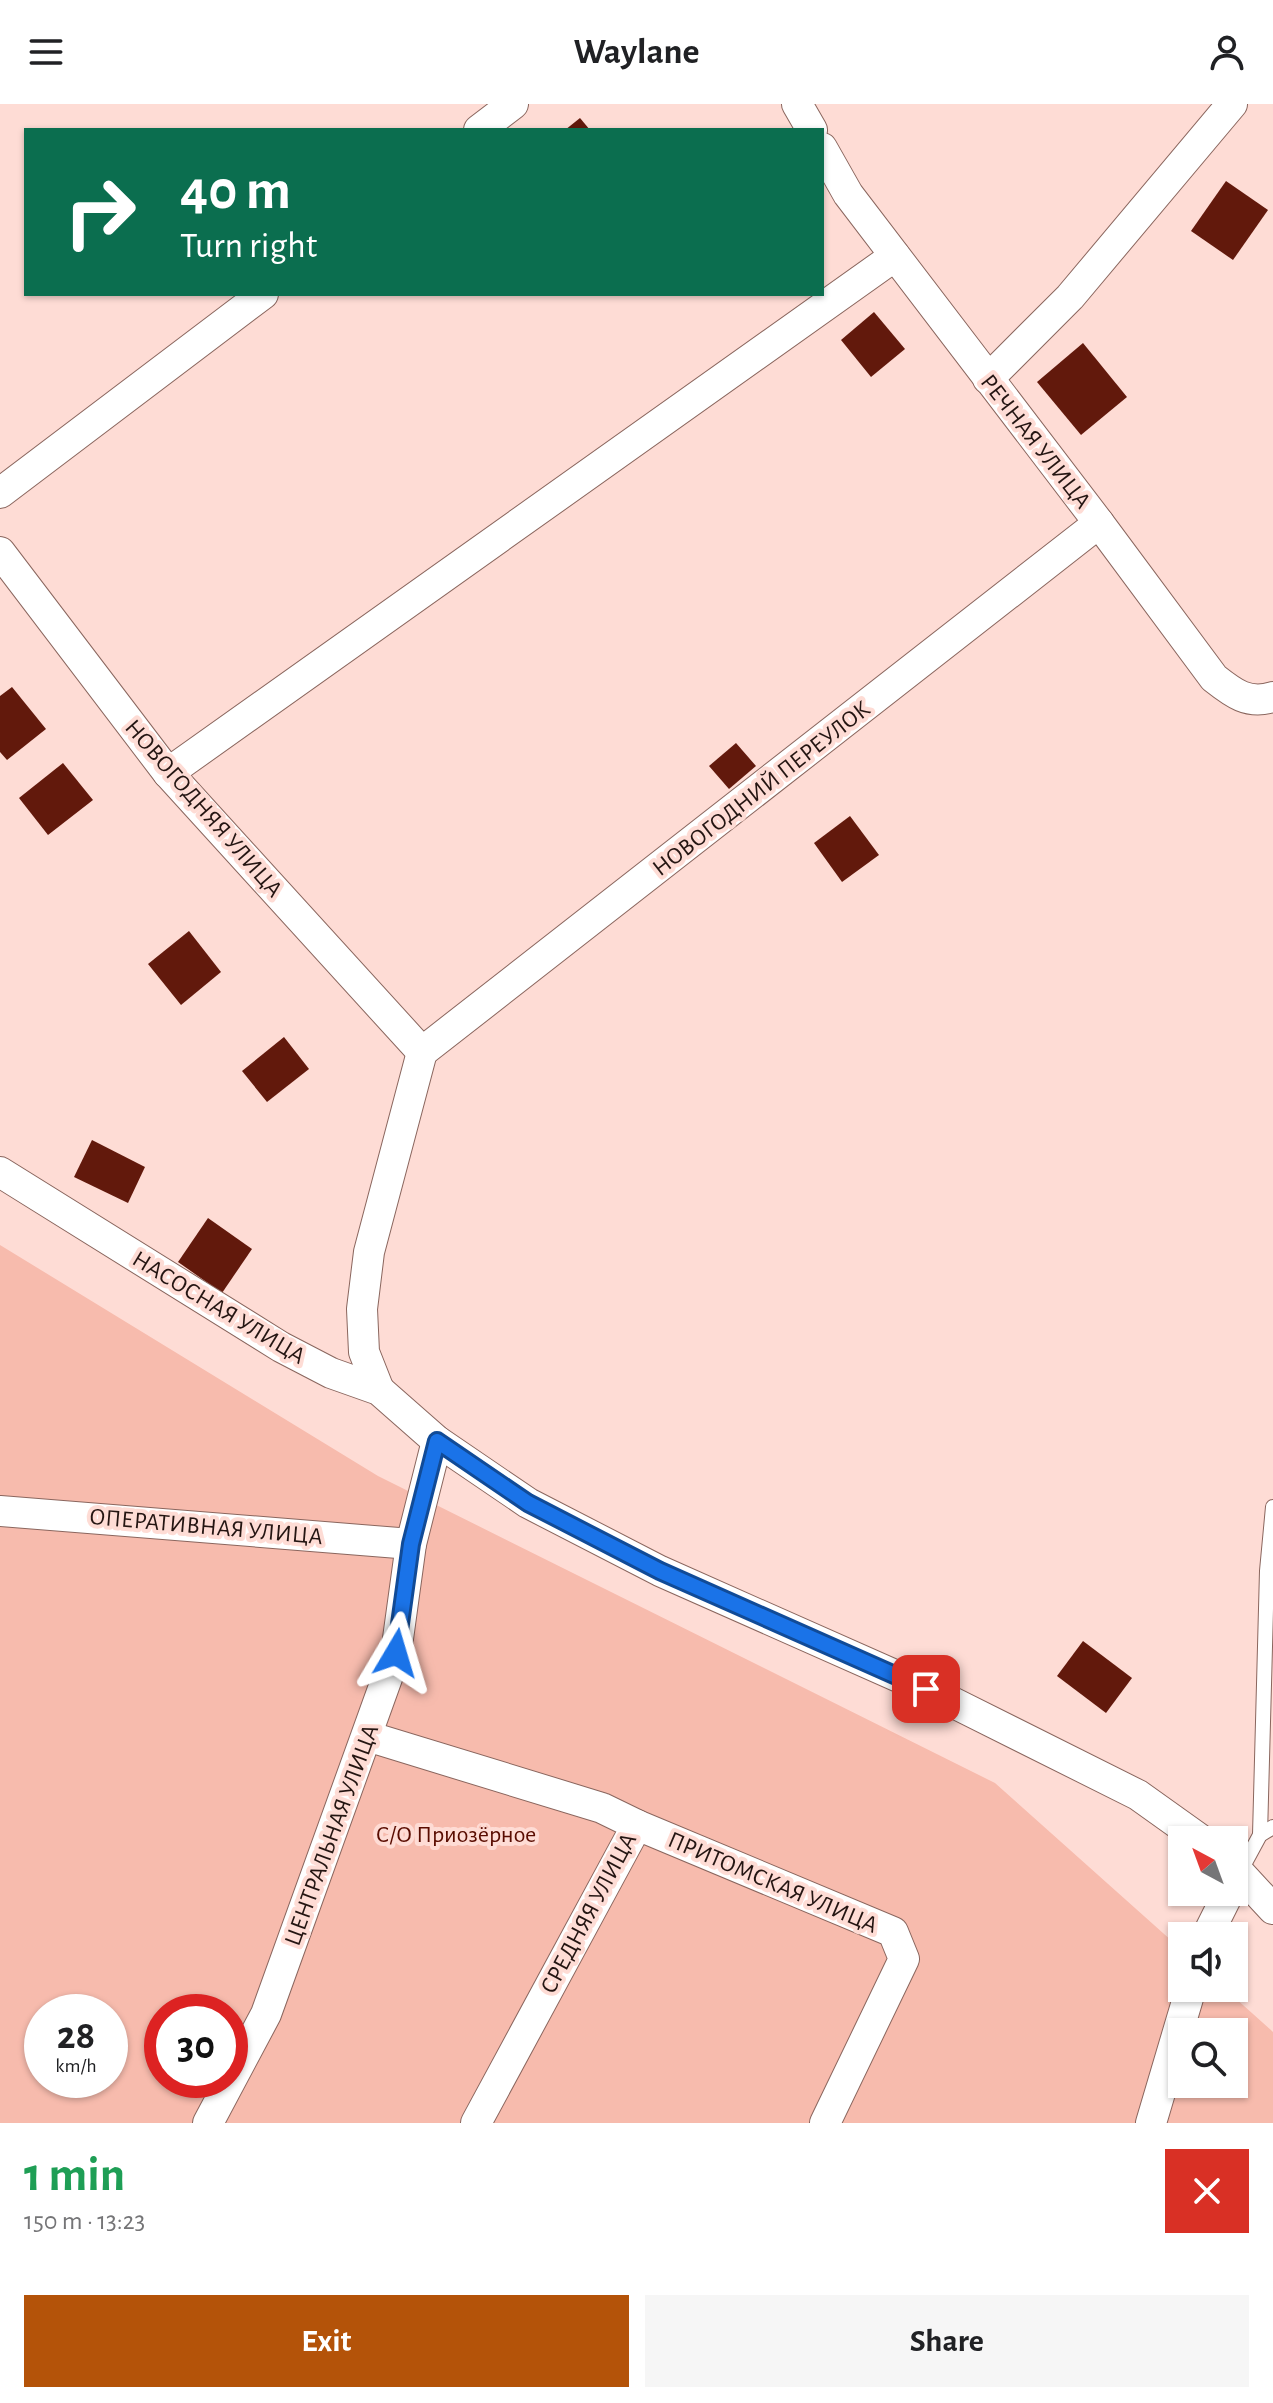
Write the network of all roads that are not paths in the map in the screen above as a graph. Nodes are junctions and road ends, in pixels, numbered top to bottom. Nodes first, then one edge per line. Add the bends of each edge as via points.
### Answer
1 (513, 104) edge
2 (797, 104) edge
3 (1232, 104) edge
4 (482, 128) edge
5 (811, 128) edge
6 (824, 152) edge
7 (895, 256) junction
8 (260, 296) edge
9 (988, 379) junction
10 (0, 493) edge
11 (1099, 523) junction
12 (0, 552) edge
13 (1273, 697) edge
14 (168, 773) junction
15 (422, 1052) junction
16 (0, 1172) edge
17 (379, 1390) junction
18 (437, 1441) junction
19 (1273, 1507) edge
20 (0, 1511) edge
21 (411, 1544) junction
22 (367, 1736) junction
23 (637, 1825) junction
24 (1181, 1826) edge
25 (1266, 1831) edge
26 (1248, 1858) edge
27 (1248, 1890) edge
28 (1273, 1909) edge
29 (1187, 2002) edge
30 (208, 2123) edge
31 (476, 2123) edge
32 (825, 2123) edge
33 (1151, 2123) edge

1 - 4 street
2 - 5 street
3 - 9 street via 1070,297
6 - 7 street, РЕЧНАЯ УЛИЦА via 848,194
7 - 9 street, РЕЧНАЯ УЛИЦА
7 - 14 street
8 - 10 street
9 - 11 street, РЕЧНАЯ УЛИЦА
11 - 13 street, РЕЧНАЯ УЛИЦА via 1214,678 1237,697
11 - 15 street, НОВОГОДНИЙ ПЕРЕУЛОК
12 - 14 street, НОВОГОДНЯЯ УЛИЦА
14 - 15 street, НОВОГОДНЯЯ УЛИЦА
15 - 17 street via 369,1252 363,1295 364,1352
16 - 17 street, НАСОСНАЯ УЛИЦА via 281,1347
17 - 18 street, НАСОСНАЯ УЛИЦА
18 - 21 street, ЦЕНТРАЛЬНАЯ УЛИЦА
18 - 24 street, НАСОСНАЯ УЛИЦА via 528,1503 660,1571 926,1689 1138,1795
19 - 25 lane via 1267,1571
20 - 21 street, ОПЕРАТИВНАЯ УЛИЦА
21 - 22 street, ЦЕНТРАЛЬНАЯ УЛИЦА via 396,1653
22 - 23 street, СРЕДНЯЯ УЛИЦА via 602,1808
22 - 30 street, ЦЕНТРАЛЬНАЯ УЛИЦА via 266,2014
23 - 31 street, СРЕДНЯЯ УЛИЦА
23 - 32 street, ПРИТОМСКАЯ УЛИЦА via 893,1932 904,1959
25 - 26 lane
27 - 28 street
29 - 33 street

